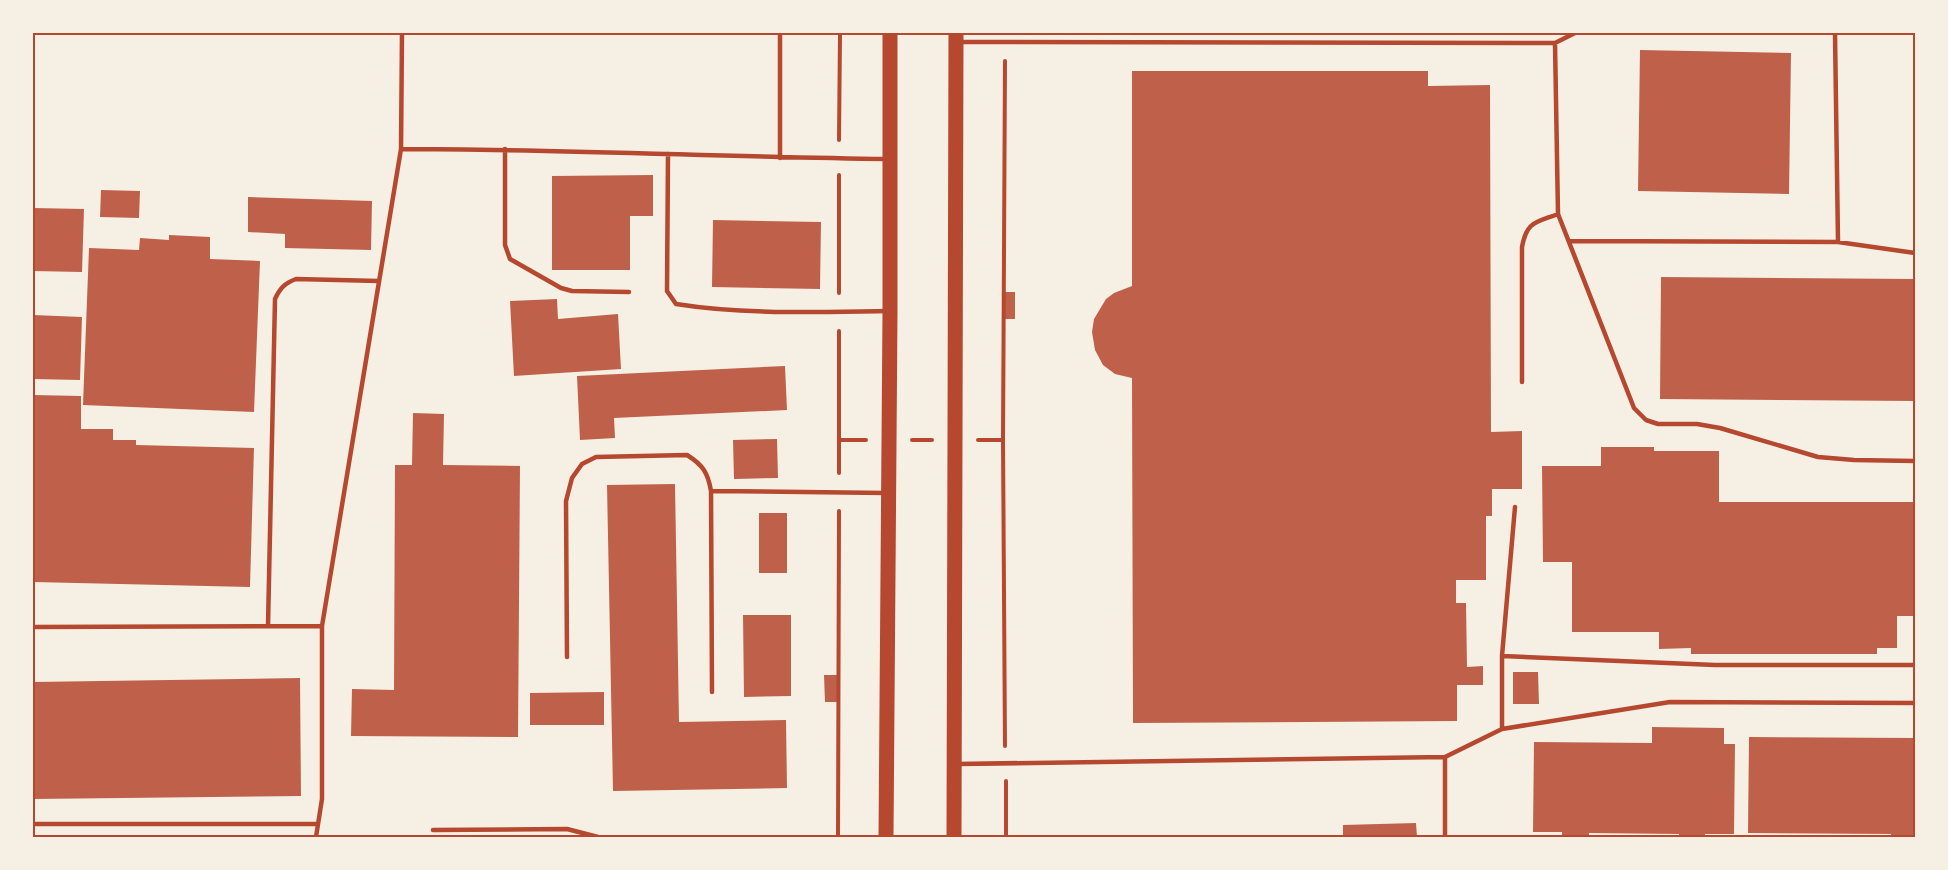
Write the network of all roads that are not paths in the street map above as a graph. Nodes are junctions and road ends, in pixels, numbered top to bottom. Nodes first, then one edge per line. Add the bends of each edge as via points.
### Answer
1 (402, 33) edge
2 (780, 33) edge
3 (890, 33) edge
4 (1575, 33) edge
5 (1835, 33) edge
6 (956, 38) edge
7 (1555, 43) junction
8 (401, 149) junction
9 (505, 149) junction
10 (668, 154) junction
11 (780, 158) junction
12 (890, 159) junction
13 (1558, 214) junction
14 (1569, 241) junction
15 (1838, 242) junction
16 (1915, 253) edge
17 (379, 281) junction
18 (629, 292) dead end
19 (890, 311) junction
20 (1522, 382) dead end
21 (1915, 461) edge
22 (711, 491) junction
23 (889, 493) junction
24 (1515, 507) dead end
25 (268, 626) junction
26 (322, 626) junction
27 (33, 627) edge
28 (1502, 656) junction
29 (567, 657) dead end
30 (1915, 665) edge
31 (712, 692) dead end
32 (1915, 703) edge
33 (1502, 729) junction
34 (1445, 757) junction
35 (954, 764) junction
36 (33, 824) edge
37 (318, 824) junction
38 (434, 830) dead end
39 (316, 837) edge
40 (598, 837) edge
41 (886, 837) edge
42 (954, 837) edge
43 (1445, 837) edge

1 - 8 lane
2 - 11 lane
3 - 12 main road
4 - 7 lane
5 - 15 lane
6 - 7 lane via 1005,42
6 - 35 main road
7 - 13 lane
8 - 9 lane
8 - 17 lane
9 - 10 lane
9 - 18 lane via 505,245 510,259 561,288
10 - 11 lane
10 - 19 lane via 667,291 676,304 766,312
11 - 12 lane
12 - 19 main road
13 - 14 lane
13 - 20 lane via 1532,224 1523,239
14 - 15 lane
14 - 21 lane via 1634,408 1646,420 1720,428 1818,457
15 - 16 lane
17 - 25 lane via 297,279 280,288 275,299
17 - 26 lane
19 - 23 main road
22 - 23 lane
22 - 29 lane via 708,473 687,455 596,457 582,464 572,478 566,501
22 - 31 lane
23 - 41 main road
24 - 28 lane
25 - 26 lane
25 - 27 lane
26 - 37 lane via 322,799
28 - 30 lane via 1715,665
28 - 33 lane
32 - 33 lane via 1670,702
33 - 34 lane
34 - 35 lane
34 - 43 lane
35 - 42 main road
36 - 37 lane
37 - 39 lane
38 - 40 lane via 567,828

